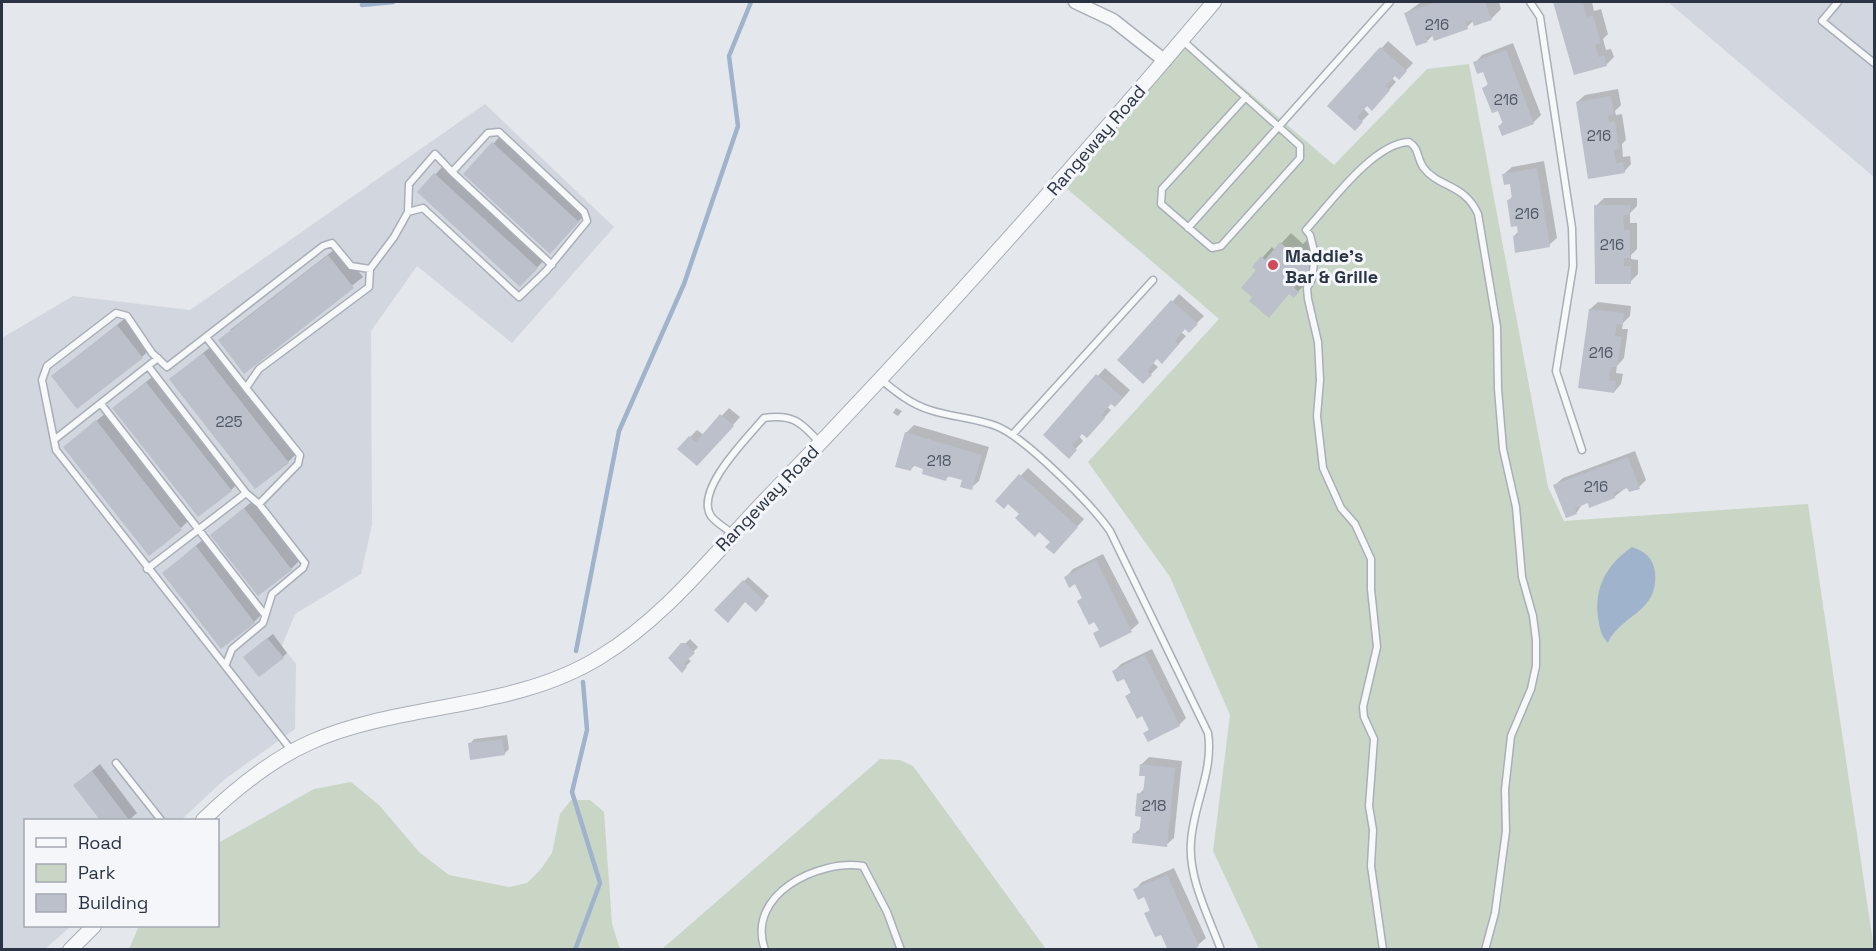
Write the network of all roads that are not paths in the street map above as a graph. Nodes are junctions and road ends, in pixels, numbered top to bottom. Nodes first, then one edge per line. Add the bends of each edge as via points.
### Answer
1 (1075, 2) edge
2 (1214, 2) edge
3 (1390, 2) edge
4 (1530, 2) edge
5 (1838, 2) edge
6 (1182, 40) junction
7 (1165, 61) junction
8 (1875, 63) edge
9 (1246, 98) junction
10 (1277, 125) junction
11 (452, 172) junction
12 (408, 212) junction
13 (1188, 228) junction
14 (552, 265) junction
15 (370, 270) junction
16 (1153, 280) dead end
17 (206, 337) junction
18 (158, 358) junction
19 (148, 366) junction
20 (879, 378) junction
21 (246, 388) junction
22 (101, 404) junction
23 (1012, 434) junction
24 (54, 440) junction
25 (820, 443) junction
26 (1582, 450) dead end
27 (246, 493) junction
28 (259, 504) junction
29 (198, 529) junction
30 (733, 534) junction
31 (147, 569) junction
32 (265, 615) junction
33 (226, 664) junction
34 (292, 751) junction
35 (116, 763) dead end
36 (160, 819) edge
37 (204, 819) edge
38 (93, 927) edge
39 (70, 950) edge
40 (765, 950) edge
41 (901, 950) edge
42 (1221, 950) edge
43 (1383, 950) edge
44 (1485, 950) edge

1 - 7 street via 1113,20
2 - 6 street, Rangeway Road
3 - 10 lane
4 - 26 lane via 1540,17 1572,228 1573,266 1556,371
5 - 8 lane via 1822,21
6 - 7 street, Rangeway Road
6 - 9 lane
7 - 20 street, Rangeway Road via 1026,221
9 - 10 lane
9 - 13 lane via 1162,189 1161,204
10 - 13 lane
10 - 13 lane via 1300,146 1300,159 1221,246 1212,248
11 - 12 lane via 435,154 409,184
11 - 14 lane
11 - 14 lane via 488,133 499,132 584,212 587,221
12 - 14 lane via 423,208 519,297
12 - 15 lane
15 - 17 lane via 351,266 332,243 323,246
15 - 21 lane via 369,287 260,369
16 - 23 lane
17 - 18 lane via 167,367
17 - 21 lane
18 - 19 lane
18 - 24 lane via 127,316 116,314 47,366 42,380
19 - 22 lane
19 - 27 lane
20 - 23 lane via 904,398 928,409
20 - 25 street, Rangeway Road
21 - 28 lane via 300,455 298,464
22 - 24 lane
22 - 29 lane
23 - 42 lane via 1088,503 1110,531 1204,721 1209,756 1192,831 1191,854
24 - 31 lane via 56,450
25 - 30 street, Rangeway Road
25 - 30 lane via 802,423 782,415 764,418 712,485 707,502 711,516
27 - 28 lane
27 - 29 lane
28 - 32 lane via 305,563 272,594
29 - 31 lane
29 - 32 lane
30 - 34 street, Rangeway Road via 637,631 582,668 502,695 331,735
31 - 33 lane
32 - 33 lane via 263,623 232,649
33 - 34 lane
34 - 37 street, Rangeway Road via 255,775
35 - 36 lane
38 - 39 street
40 - 41 lane via 763,923 780,893 797,878 822,867 848,863 862,866 887,912
43 - 44 lane via 1371,866 1369,794 1374,739 1363,707 1377,647 1371,559 1355,524 1341,508 1319,449 1318,342 1307,288 1315,255 1306,230 1373,159 1395,145 1409,142 1423,167 1461,191 1478,214 1497,327 1503,448 1516,507 1522,577 1535,628 1534,678 1511,736 1506,831 1495,913

